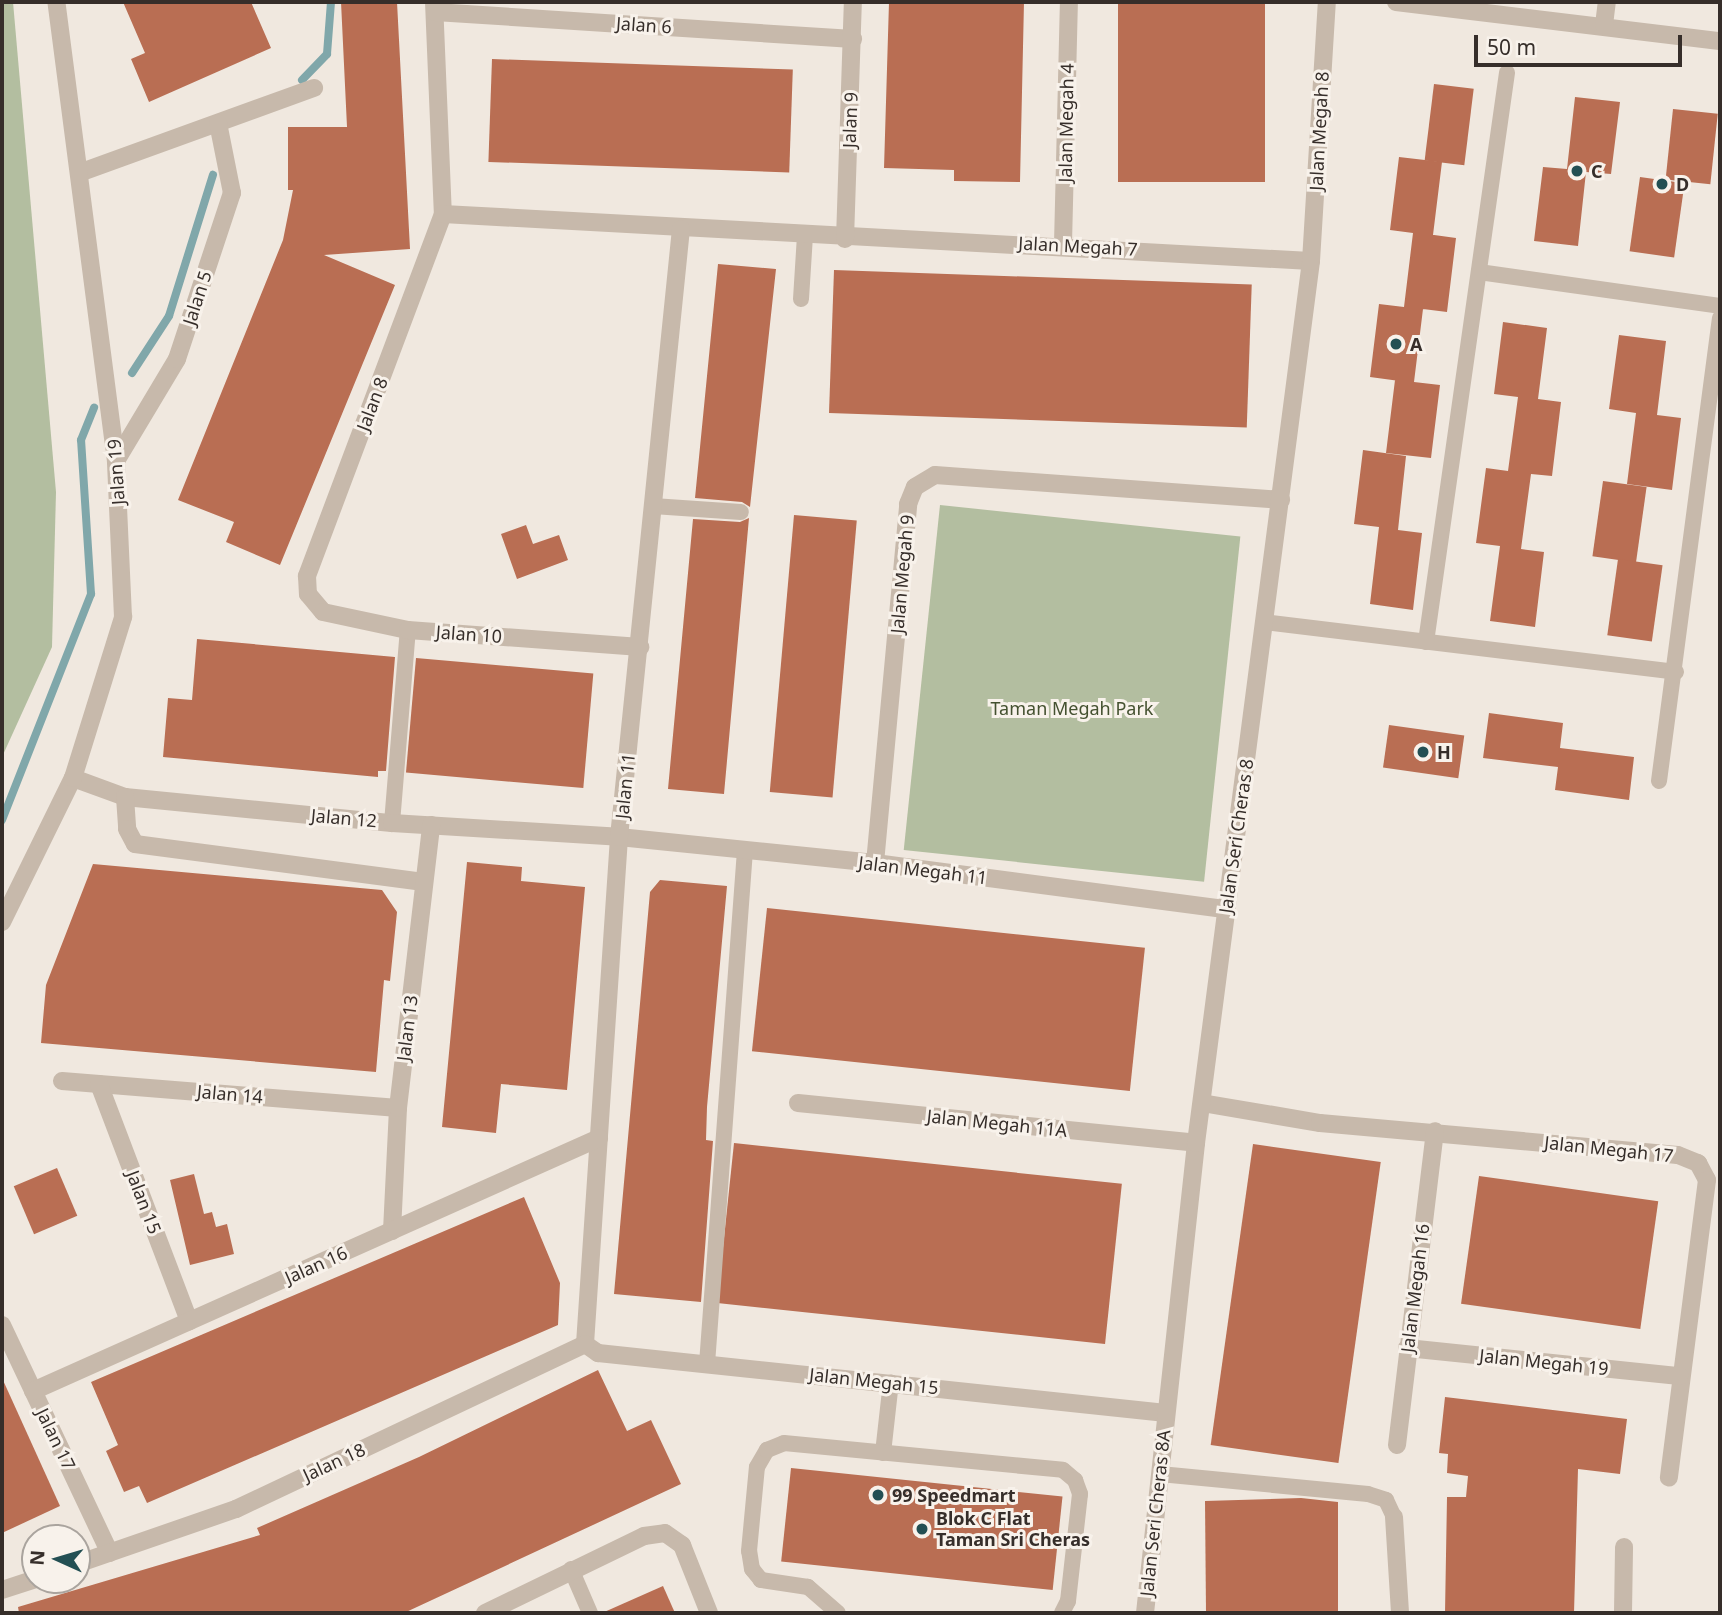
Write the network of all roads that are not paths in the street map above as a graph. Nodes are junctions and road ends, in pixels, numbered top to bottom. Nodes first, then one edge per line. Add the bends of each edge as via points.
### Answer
1 (56, 2) edge
2 (853, 2) edge
3 (1069, 2) edge
4 (1326, 2) edge
5 (1396, 2) edge
6 (1607, 2) edge
7 (434, 7) edge
8 (1604, 25) junction
9 (853, 38) junction
10 (1720, 41) edge
11 (1507, 73) dead end
12 (314, 88) dead end
13 (218, 123) junction
14 (79, 173) junction
15 (443, 214) junction
16 (681, 229) junction
17 (805, 236) junction
18 (845, 239) junction
19 (1063, 244) junction
20 (1311, 261) junction
21 (1479, 272) junction
22 (801, 299) dead end
23 (1720, 306) edge
24 (1720, 318) edge
25 (116, 461) junction
26 (1281, 500) junction
27 (653, 506) junction
28 (741, 512) dead end
29 (308, 594) joint
30 (1264, 622) junction
31 (408, 629) junction
32 (1426, 642) junction
33 (639, 647) junction
34 (1676, 673) junction
35 (73, 778) junction
36 (1659, 781) dead end
37 (125, 797) junction
38 (392, 823) junction
39 (431, 825) junction
40 (619, 837) junction
41 (745, 850) junction
42 (875, 863) junction
43 (425, 882) junction
44 (1226, 909) junction
45 (2, 922) edge
46 (62, 1080) dead end
47 (99, 1084) junction
48 (798, 1103) dead end
49 (1202, 1103) junction
50 (398, 1108) junction
51 (1435, 1131) junction
52 (599, 1138) junction
53 (1196, 1143) junction
54 (392, 1231) junction
55 (189, 1321) junction
56 (2, 1325) edge
57 (585, 1345) junction
58 (1408, 1348) junction
59 (707, 1364) junction
60 (1679, 1376) junction
61 (891, 1382) junction
62 (33, 1391) junction
63 (1166, 1413) junction
64 (1396, 1445) dead end
65 (883, 1453) junction
66 (1160, 1474) junction
67 (1669, 1478) dead end
68 (1394, 1517) joint
69 (1624, 1546) dead end
70 (110, 1553) junction
71 (91, 1559) edge
72 (571, 1569) junction
73 (21, 1584) edge
74 (2, 1590) edge
75 (485, 1613) edge
76 (590, 1613) edge
77 (709, 1613) edge
78 (838, 1613) edge
79 (1062, 1613) edge
80 (1145, 1613) edge
81 (1400, 1613) edge
82 (1623, 1613) edge

1 - 14 street, Jalan 19
2 - 9 street, Jalan 9
3 - 19 street, Jalan Megah 4
4 - 20 street, Jalan Megah 8
5 - 8 street
6 - 8 street
7 - 9 street, Jalan 6
7 - 15 street, Jalan 8
8 - 10 street
9 - 18 street, Jalan 9
11 - 21 lane
12 - 13 street
13 - 14 street
13 - 25 street, Jalan 5 via 232,192 177,359
14 - 25 street, Jalan 19
15 - 16 street
15 - 29 street, Jalan 8 via 307,576
16 - 17 street
16 - 27 street, Jalan 11
17 - 18 street
17 - 22 lane
18 - 19 street, Jalan Megah 7
19 - 20 street, Jalan Megah 7
20 - 26 street, Jalan Seri Cheras 8
21 - 23 lane
21 - 32 lane
24 - 34 lane
25 - 35 street, Jalan 19 via 124,617
26 - 30 street, Jalan Seri Cheras 8
26 - 42 street, Jalan Megah 9 via 935,475 915,487 908,504
27 - 28 lane
27 - 33 street, Jalan 11
29 - 31 street, Jalan 10 via 323,612
30 - 32 lane
30 - 44 street, Jalan Seri Cheras 8
31 - 33 street, Jalan 10
31 - 38 lane
32 - 34 lane
33 - 40 street, Jalan 11
34 - 36 lane
35 - 37 street, Jalan 12
35 - 45 street, Jalan 19
37 - 38 street, Jalan 12
37 - 43 street via 127,829 135,844
38 - 39 street, Jalan 12
39 - 40 street, Jalan 12
39 - 43 street, Jalan 13
40 - 41 street, Jalan Megah 11
40 - 52 street, Jalan 11
41 - 42 street, Jalan Megah 11
41 - 59 lane
42 - 44 street, Jalan Megah 11
43 - 50 street, Jalan 13
44 - 49 street, Jalan Seri Cheras 8
46 - 47 street, Jalan 14
47 - 50 street, Jalan 14
47 - 55 street, Jalan 15
48 - 53 street, Jalan Megah 11A
49 - 51 street, Jalan Megah 17 via 1320,1123
49 - 53 street, Jalan Seri Cheras 8
50 - 54 street, Jalan 13
51 - 58 street, Jalan Megah 16
51 - 60 street, Jalan Megah 17 via 1678,1155 1698,1163 1707,1180
52 - 54 street, Jalan 16
52 - 57 street, Jalan 11
53 - 63 street, Jalan Seri Cheras 8
54 - 55 street, Jalan 16
55 - 62 street, Jalan 16
56 - 62 street, Jalan 17
57 - 59 street, Jalan Megah 15 via 598,1353
57 - 70 street, Jalan 18 via 236,1509
58 - 60 street, Jalan Megah 19
58 - 64 street, Jalan Megah 16
59 - 61 street, Jalan Megah 15
60 - 67 street, Jalan Megah 17
61 - 63 street, Jalan Megah 15
61 - 65 lane
62 - 70 street, Jalan 17
63 - 66 street, Jalan Seri Cheras 8A
65 - 78 lane via 784,1443 767,1450 757,1466 749,1551 752,1569 761,1580 808,1587
65 - 79 lane via 1063,1470 1075,1479 1080,1494 1068,1601
66 - 68 lane via 1368,1493 1386,1500
66 - 80 street, Jalan Seri Cheras 8A
68 - 81 street
69 - 82 street
70 - 71 street, Jalan 18
72 - 75 street
72 - 76 lane
72 - 77 street via 644,1536 665,1533 682,1545
73 - 74 street

